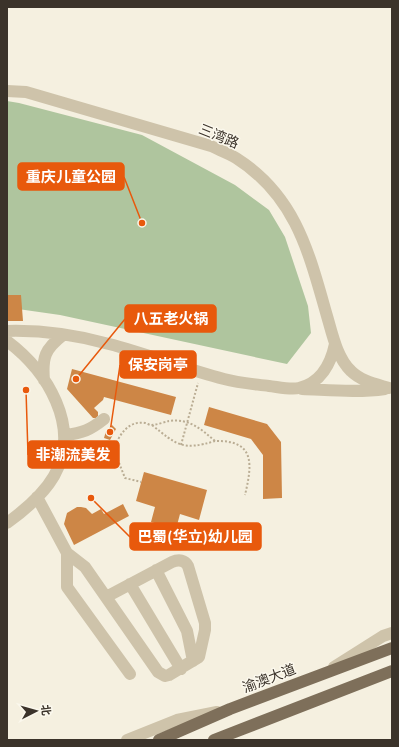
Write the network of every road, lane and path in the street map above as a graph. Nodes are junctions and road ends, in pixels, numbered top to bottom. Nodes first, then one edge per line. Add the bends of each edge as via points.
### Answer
1 (7, 91) edge
2 (7, 331) edge
3 (63, 335) junction
4 (7, 341) edge
5 (335, 344) junction
6 (201, 372) junction
7 (44, 381) junction
8 (298, 388) junction
9 (391, 388) edge
10 (104, 419) dead end
11 (187, 422) junction
12 (152, 425) junction
13 (65, 435) junction
14 (215, 441) junction
15 (181, 445) junction
16 (103, 447) dead end
17 (114, 450) junction
18 (141, 482) dead end
19 (245, 495) dead end
20 (37, 497) junction
21 (7, 523) edge
22 (67, 553) junction
23 (156, 570) junction
24 (130, 584) junction
25 (106, 597) junction
26 (392, 633) edge
27 (392, 648) edge
28 (193, 661) junction
29 (181, 669) junction
30 (392, 671) edge
31 (324, 673) junction
32 (130, 674) dead end
33 (230, 709) junction
34 (237, 731) junction
35 (127, 740) edge
36 (159, 740) edge
37 (214, 740) edge
38 (221, 740) edge

1 - 5 street, 三湾路 via 26,92 211,146 246,166 270,186 283,202 299,230
2 - 3 street via 41,331
3 - 6 street via 109,344
3 - 7 street via 52,343 46,353 43,366
4 - 7 street via 25,357
5 - 8 street via 328,367 310,384
5 - 9 street, 三湾路 via 350,370 357,376
6 - 8 street via 248,384
6 - 11 path
7 - 13 street via 60,413
8 - 9 street
10 - 13 street via 89,430
11 - 12 path via 170,421
11 - 14 path
11 - 15 path
12 - 15 path via 171,441
12 - 17 path via 145,423 128,427 117,440
13 - 20 street via 64,448 54,475
14 - 15 path via 192,446
14 - 19 path via 234,443 243,448 248,457 250,473
16 - 17 path
17 - 18 path via 125,478
20 - 21 street
20 - 22 street
22 - 25 street via 85,566
22 - 32 street via 67,587
23 - 24 street
23 - 28 street via 187,631
23 - 28 street via 178,560 188,566 206,626 201,654
24 - 25 street
24 - 29 street
25 - 29 street via 158,672 165,676
26 - 31 street
27 - 31 main road, 渝澳大道
28 - 29 street
30 - 34 main road
31 - 33 main road, 渝澳大道
33 - 35 street via 177,720
33 - 36 main road, 渝澳大道
34 - 37 main road
34 - 38 street

